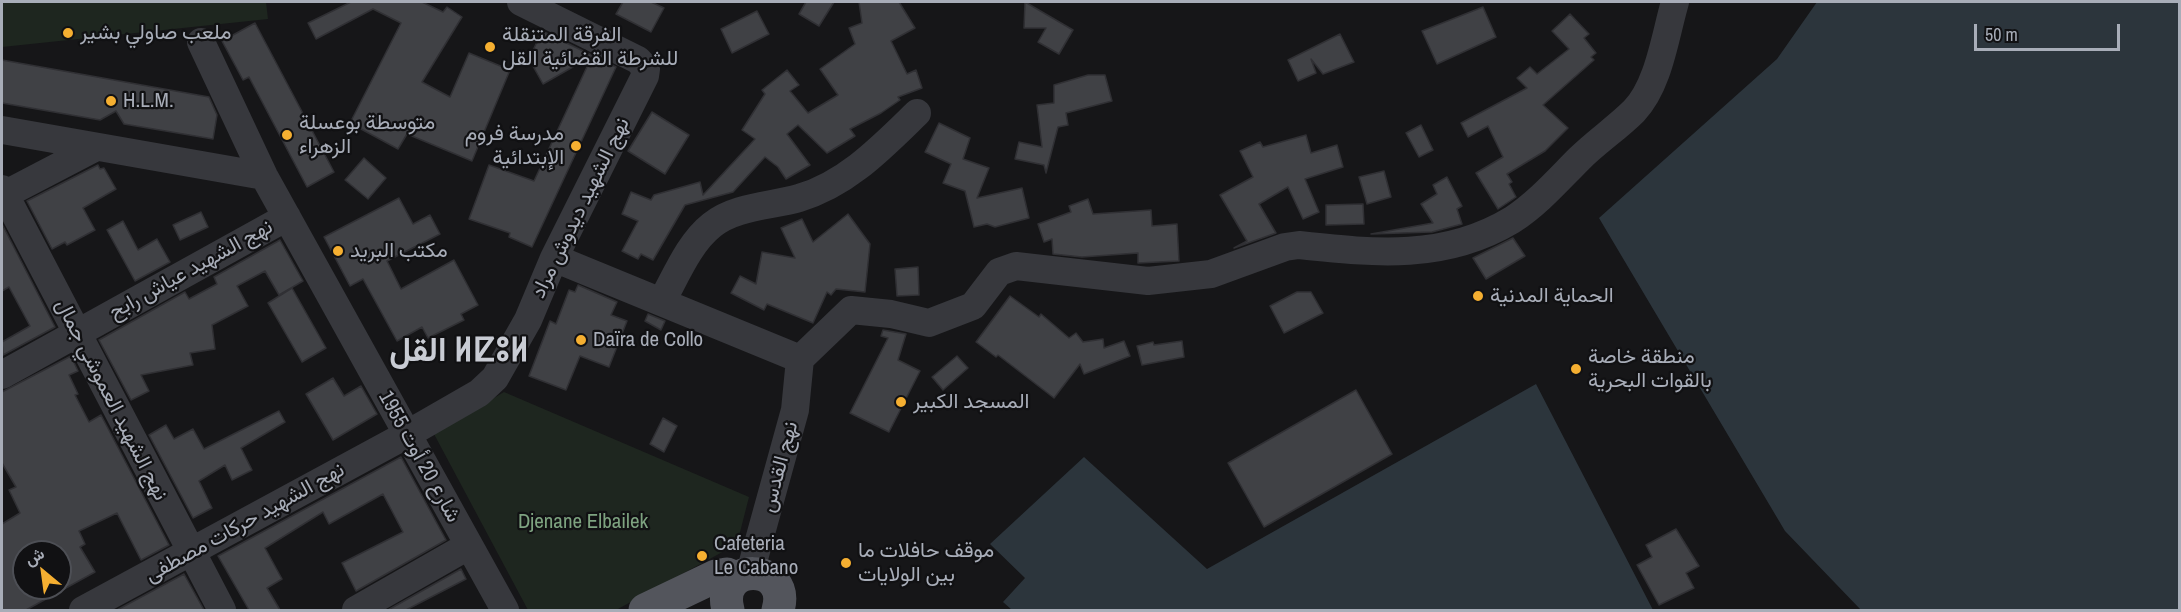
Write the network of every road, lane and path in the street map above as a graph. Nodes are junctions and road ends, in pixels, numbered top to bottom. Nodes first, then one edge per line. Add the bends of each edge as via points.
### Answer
1 (521, 2) edge
2 (1675, 2) edge
3 (201, 42) dead end
4 (917, 113) dead end
5 (2, 130) edge
6 (96, 147) junction
7 (264, 176) junction
8 (2, 193) edge
9 (287, 217) junction
10 (554, 258) junction
11 (662, 301) junction
12 (77, 334) junction
13 (800, 359) junction
14 (2, 375) edge
15 (406, 435) junction
16 (468, 546) junction
17 (190, 553) junction
18 (743, 576) junction
19 (781, 607) edge
20 (83, 610) edge
21 (222, 610) edge
22 (356, 610) edge
23 (505, 610) edge
24 (645, 610) edge
25 (728, 610) edge

1 - 10 street, نهج الشهيد ديدوش مراد via 638,60 646,69
2 - 13 street via 1654,75 1634,111 1599,138 1537,200 1512,220 1482,234 1445,246 1396,253 1299,245 1211,274 1148,281 1016,266 999,272 973,306 929,323 851,310
3 - 7 street, شارع 20 أوت 1955
4 - 11 street via 872,156 829,186 711,225 688,255
5 - 6 street
6 - 7 street
6 - 8 street
7 - 9 street, شارع 20 أوت 1955
8 - 12 street, نهج الشهيد العموشي جمال
9 - 12 street, نهج الشهيد عياش رابح
9 - 15 street, شارع 20 أوت 1955
10 - 11 street
10 - 15 street, نهج الشهيد ديدوش مراد via 528,320 495,378 478,393
11 - 13 street
12 - 14 street, نهج الشهيد عياش رابح
12 - 17 street, نهج الشهيد العموشي جمال
13 - 18 street, نهج القدس via 795,410
15 - 16 street, شارع 20 أوت 1955
15 - 17 street, نهج الشهيد حركات مصطفى
16 - 22 street
16 - 23 street, شارع 20 أوت 1955
17 - 20 street, نهج الشهيد حركات مصطفى
17 - 21 street, نهج الشهيد العموشي جمال
18 - 19 main road via 768,577 779,590
18 - 24 main road via 716,576
18 - 25 main road via 726,594

